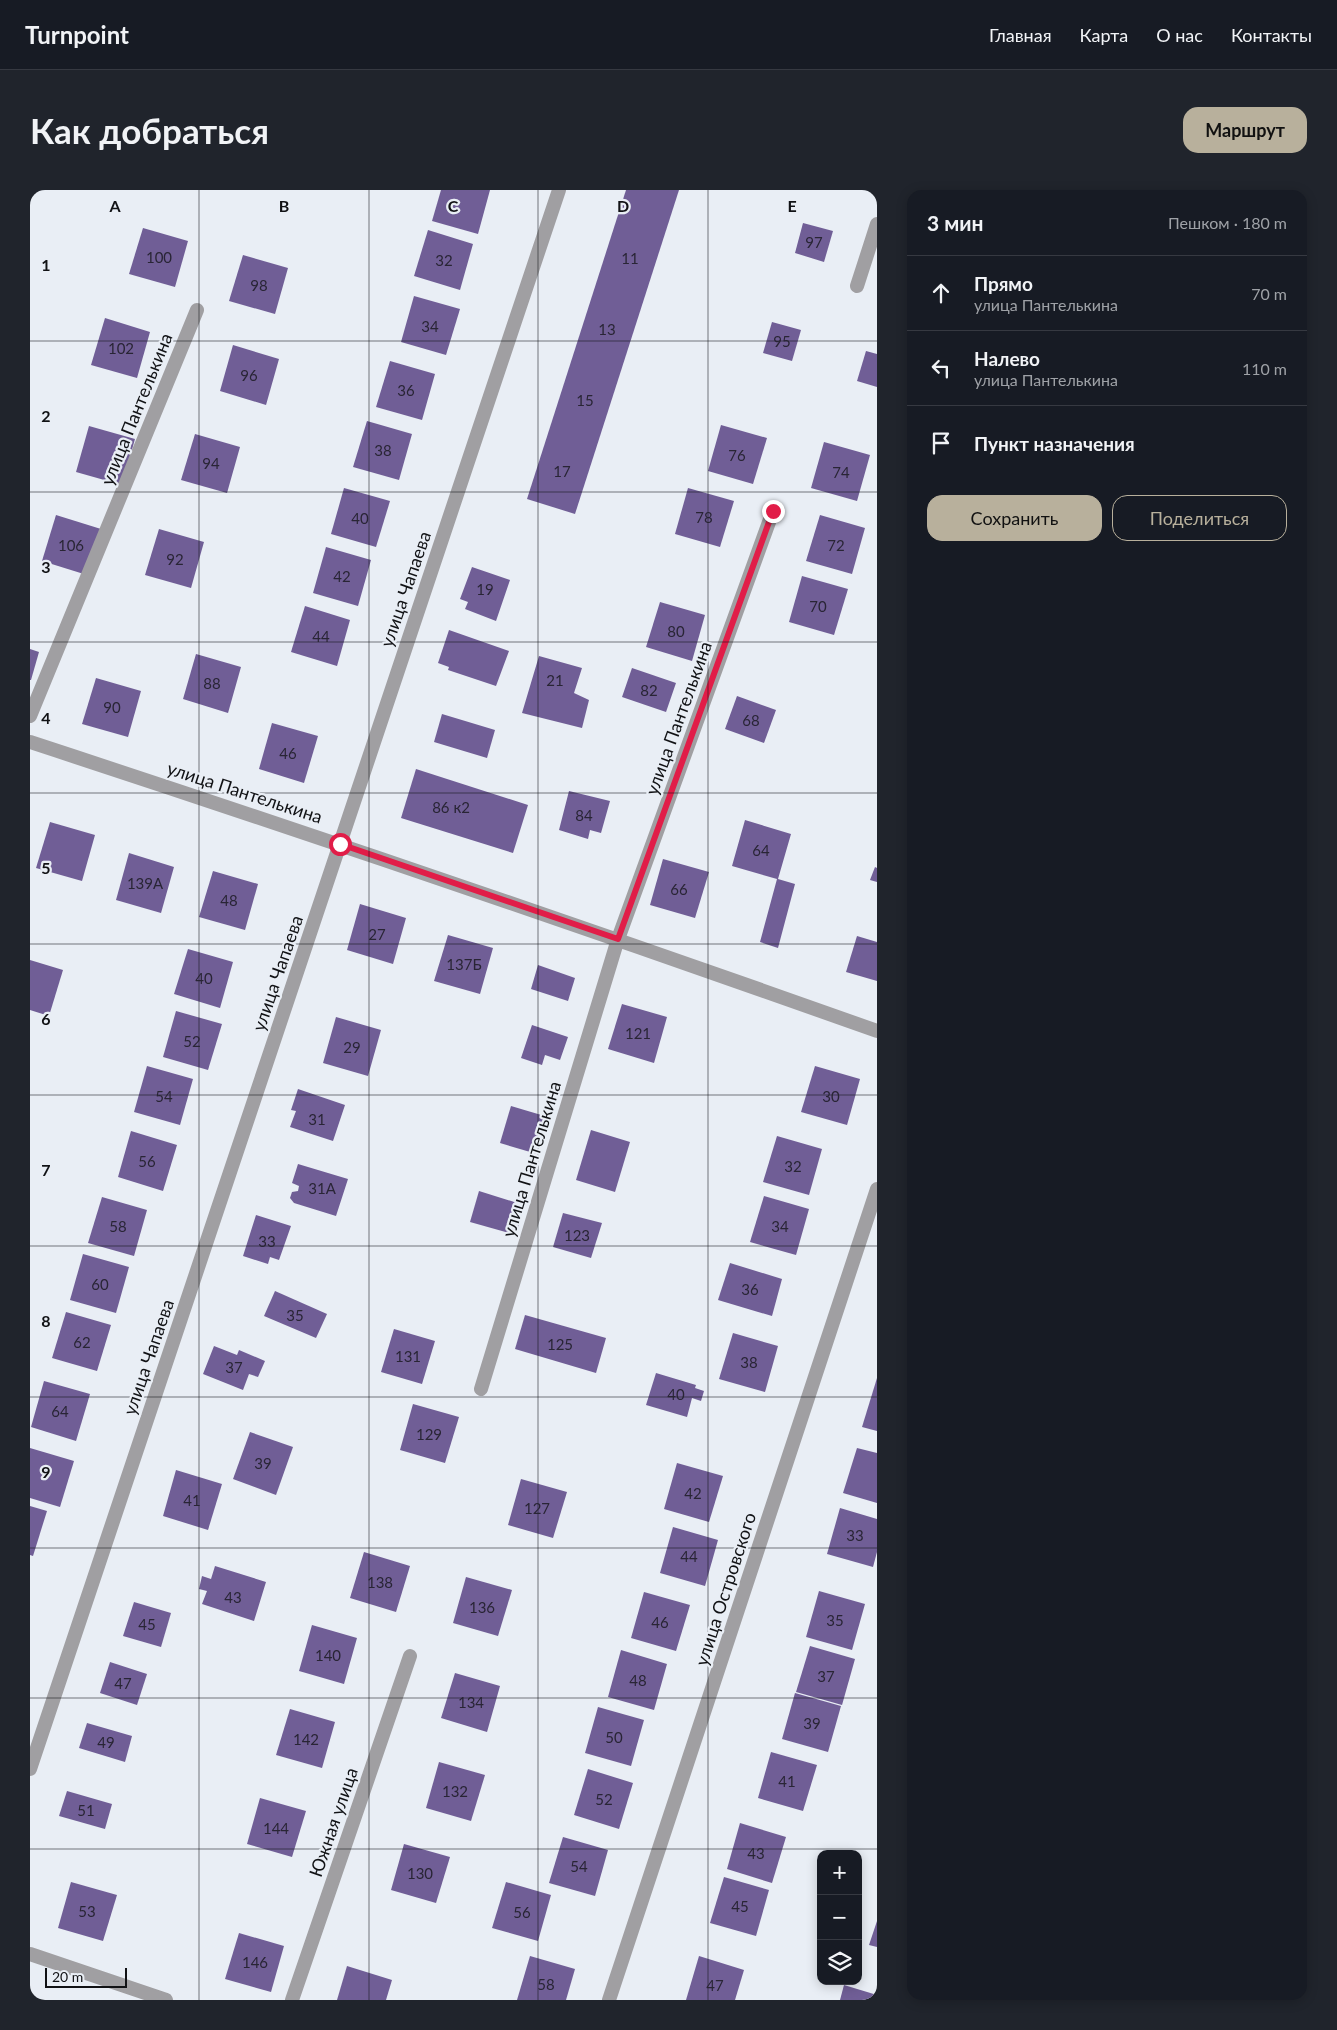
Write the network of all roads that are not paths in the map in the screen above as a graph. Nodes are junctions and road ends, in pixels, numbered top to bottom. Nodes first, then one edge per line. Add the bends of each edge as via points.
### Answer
1 (559, 190) edge
2 (877, 224) edge
3 (857, 286) dead end
4 (196, 310) dead end
5 (773, 511) dead end
6 (30, 716) edge
7 (30, 742) edge
8 (340, 844) junction
9 (618, 939) junction
10 (877, 1031) edge
11 (877, 1189) edge
12 (480, 1389) dead end
13 (410, 1656) dead end
14 (30, 1769) edge
15 (30, 1954) edge
16 (166, 2000) edge
17 (292, 2000) edge
18 (608, 2000) edge

1 - 8 street, улица Чапаева
2 - 3 street
4 - 6 street, улица Пантелькина
5 - 9 street, улица Пантелькина
7 - 8 street, улица Пантелькина
8 - 9 street, улица Пантелькина
8 - 14 street, улица Чапаева
9 - 10 street, улица Пантелькина
9 - 12 street, улица Пантелькина
11 - 18 street, улица Островского
13 - 17 street, Южная улица
15 - 16 street

